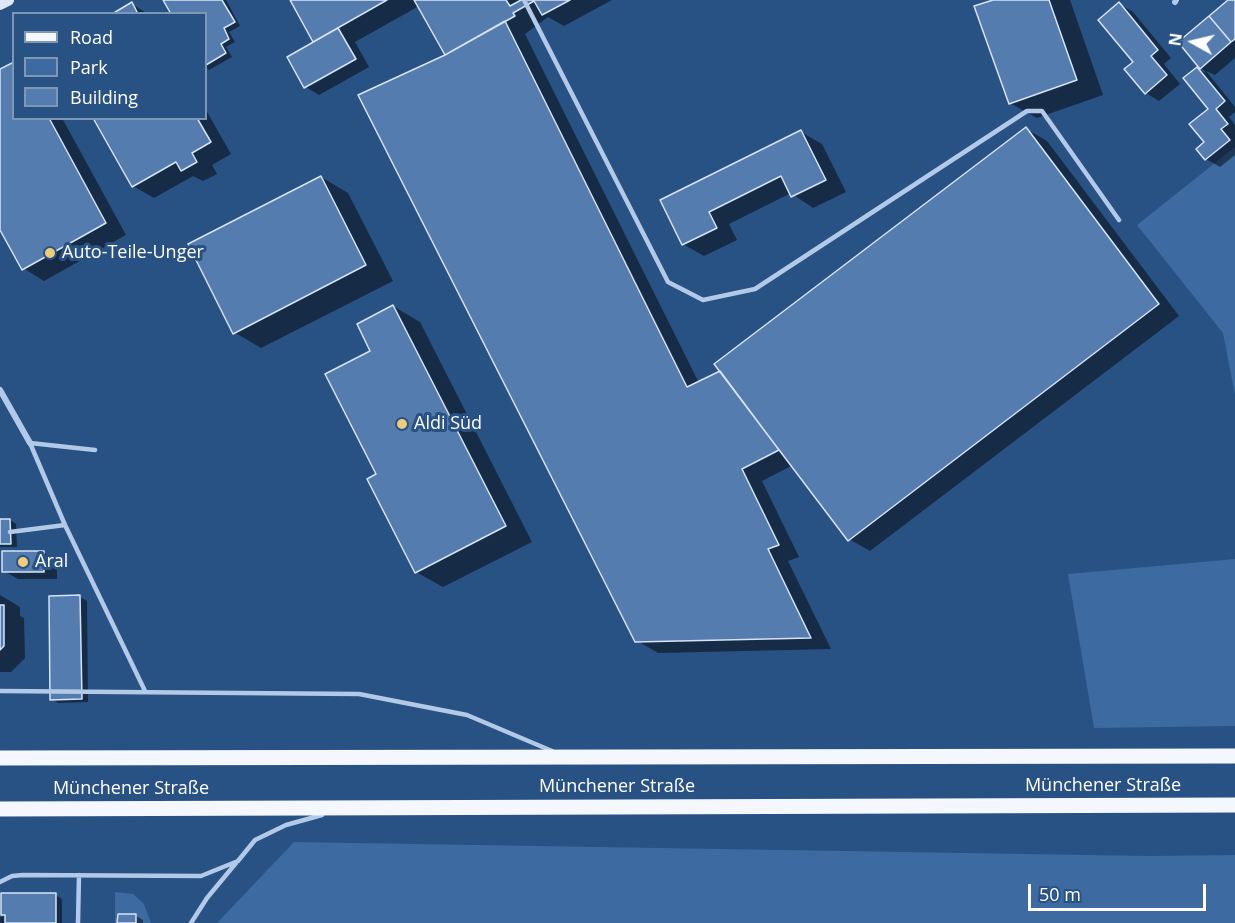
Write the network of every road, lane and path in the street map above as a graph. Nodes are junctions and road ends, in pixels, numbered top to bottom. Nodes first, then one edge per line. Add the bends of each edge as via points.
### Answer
1 (8, 0) edge
2 (524, 0) edge
3 (0, 4) edge
4 (1119, 220) dead end
5 (0, 390) edge
6 (30, 443) junction
7 (95, 450) dead end
8 (65, 525) junction
9 (10, 532) dead end
10 (0, 691) edge
11 (145, 691) junction
12 (1235, 756) edge
13 (0, 758) edge
14 (569, 758) junction
15 (1235, 805) edge
16 (345, 808) junction
17 (0, 809) edge
18 (238, 861) junction
19 (79, 875) junction
20 (0, 882) edge
21 (78, 923) edge
22 (191, 923) edge

1 - 3 main road
2 - 4 lane via 668,282 703,300 755,289 1027,111 1042,111
5 - 6 street
6 - 7 lane
6 - 8 lane
8 - 9 lane
8 - 11 lane
10 - 11 lane
11 - 14 lane via 359,694 467,715
12 - 14 main road, Münchener Straße
13 - 14 main road, Münchener Straße
15 - 16 main road, Münchener Straße
16 - 17 main road, Münchener Straße
16 - 18 lane via 286,825 255,840
18 - 19 lane via 201,876
18 - 22 lane
19 - 20 lane via 23,875
19 - 21 lane

